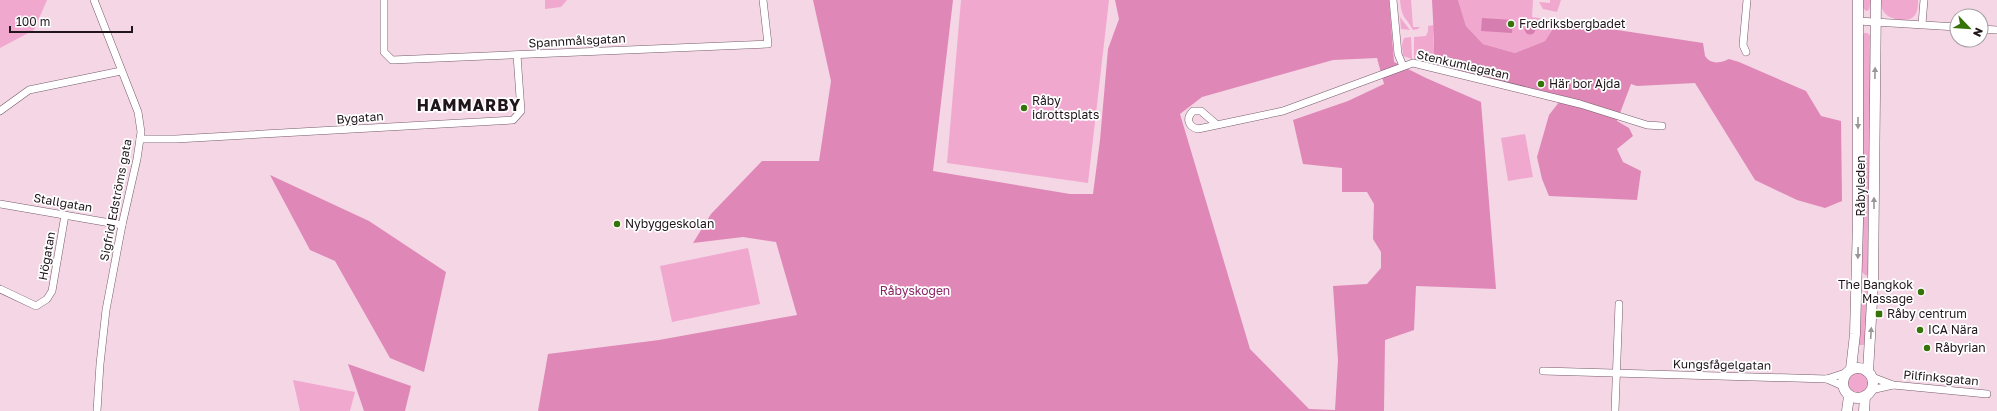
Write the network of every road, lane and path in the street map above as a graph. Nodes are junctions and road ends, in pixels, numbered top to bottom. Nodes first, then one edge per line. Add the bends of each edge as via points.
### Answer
1 (94, 0) edge
2 (384, 0) edge
3 (763, 0) edge
4 (1393, 0) edge
5 (1747, 0) edge
6 (1858, 0) edge
7 (1876, 0) edge
8 (1924, 0) edge
9 (1858, 21) junction
10 (1876, 22) junction
11 (1922, 24) junction
12 (1949, 26) edge
13 (1746, 52) dead end
14 (517, 55) junction
15 (1403, 66) junction
16 (121, 71) junction
17 (0, 111) edge
18 (1216, 124) dead end
19 (1662, 126) dead end
20 (140, 139) junction
21 (0, 204) edge
22 (65, 215) junction
23 (122, 225) junction
24 (0, 289) edge
25 (1619, 304) dead end
26 (1543, 371) dead end
27 (1848, 371) junction
28 (1616, 374) junction
29 (1870, 374) junction
30 (1827, 379) junction
31 (1894, 385) junction
32 (1843, 386) junction
33 (1868, 393) junction
34 (1987, 394) dead end
35 (1850, 396) junction
36 (97, 411) edge
37 (1615, 411) edge
38 (1847, 411) edge
39 (1864, 411) edge

1 - 16 street, Sigfrid Edströms gata
2 - 14 street, Spannmålsgatan via 384,52 392,60
3 - 14 street, Spannmålsgatan via 768,44
4 - 15 street via 1398,54
5 - 13 street via 1743,45
6 - 9 main road, Råbyleden
7 - 10 main road, Råbyleden
8 - 11 street
9 - 10 street
9 -> 27 main road, Råbyleden via 1855,334
10 - 11 street
29 -> 10 main road, Råbyleden
11 - 12 street
14 - 20 street, Bygatan via 521,111 513,120 258,135
15 - 18 street, Stenkumlagatan via 1283,111
15 - 19 street, Stenkumlagatan via 1413,63 1580,104 1647,125
16 - 17 street via 28,90
16 - 20 street, Sigfrid Edströms gata via 138,112
20 - 23 street, Sigfrid Edströms gata
21 - 22 street, Stallgatan
22 - 23 street, Stallgatan
22 - 24 street, Högatan via 52,291 43,304 32,305
23 - 36 street, Sigfrid Edströms gata via 105,318
25 - 28 street
26 - 28 street, Kungsfågelgatan
27 - 29 main road via 1860,368
27 - 30 street, Kungsfågelgatan
27 - 32 main road, Råbyleden
28 - 30 street, Kungsfågelgatan
28 - 37 street
29 - 31 street, Pilfinksgatan
29 - 33 main road, Råbyleden via 1873,383
30 - 32 street, Kungsfågelgatan
31 - 33 street, Pilfinksgatan
31 - 34 street, Pilfinksgatan
32 - 35 main road
33 - 35 main road via 1858,398
33 - 39 main road, Råbyleden
35 - 38 main road

